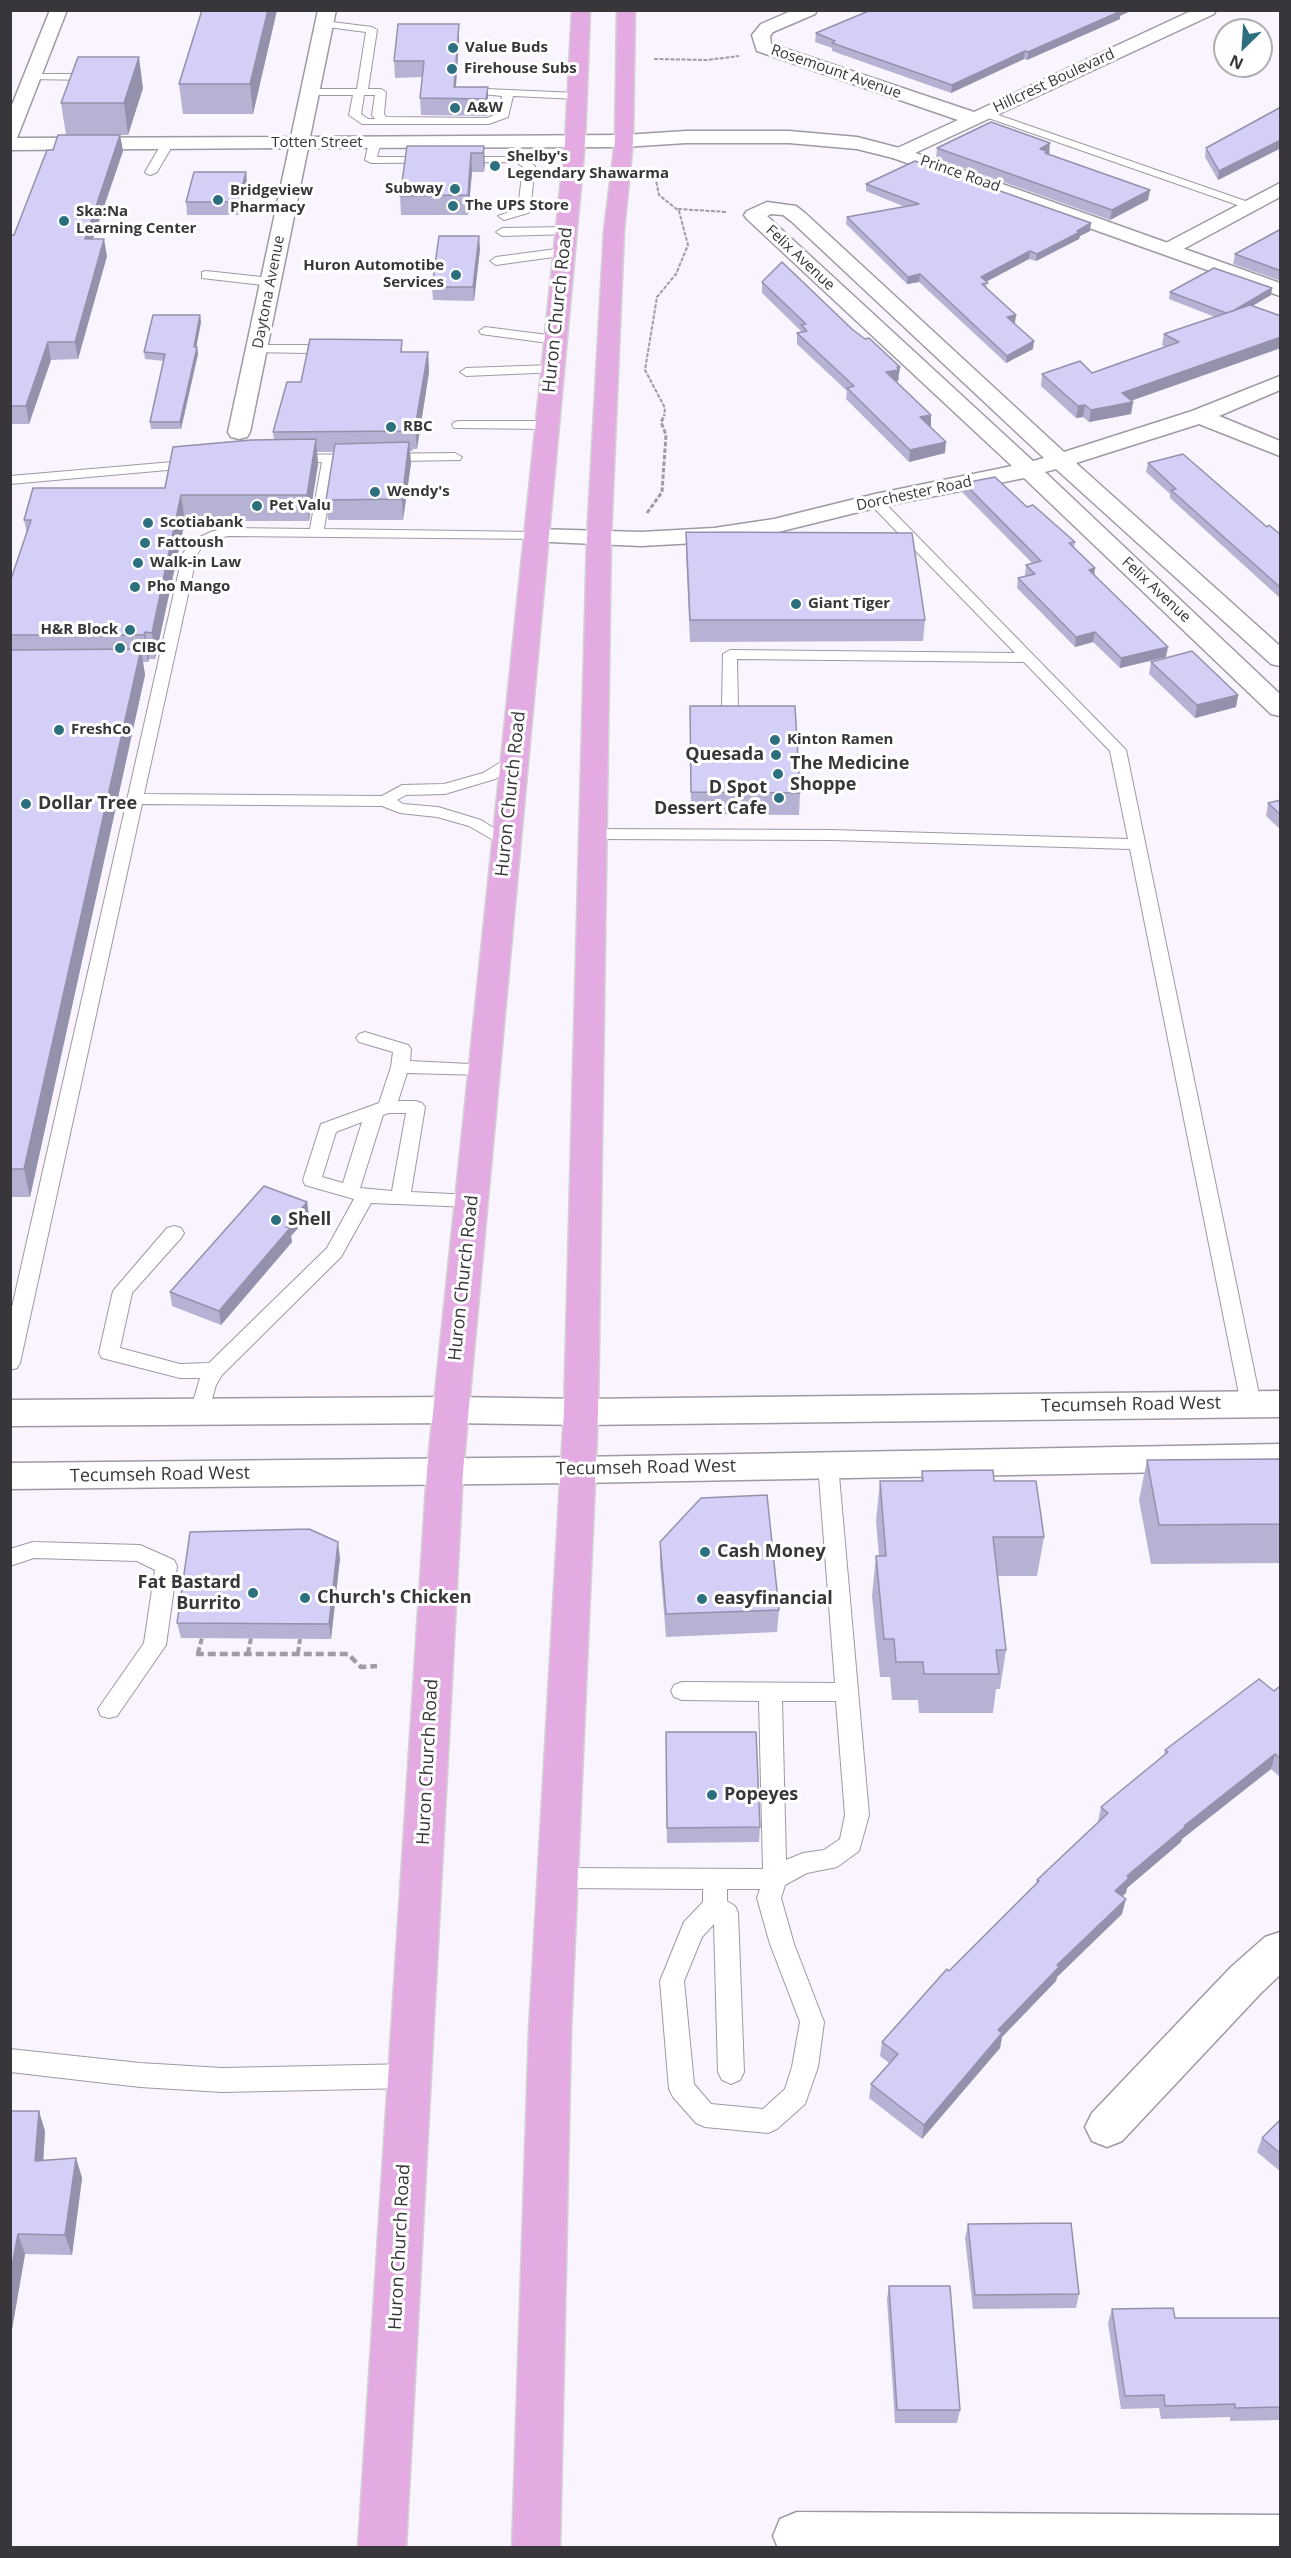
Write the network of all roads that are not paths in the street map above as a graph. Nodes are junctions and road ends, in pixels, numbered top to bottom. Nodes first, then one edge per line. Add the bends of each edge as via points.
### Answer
1 (59, 10) edge
2 (581, 10) edge
3 (626, 10) edge
4 (809, 10) edge
5 (1208, 10) edge
6 (326, 17) edge
7 (33, 78) junction
8 (91, 78) edge
9 (309, 92) junction
10 (360, 92) junction
11 (486, 92) edge
12 (508, 94) junction
13 (577, 96) junction
14 (978, 116) junction
15 (396, 122) junction
16 (10, 135) edge
17 (624, 141) junction
18 (575, 142) junction
19 (168, 143) junction
20 (298, 143) junction
21 (10, 144) edge
22 (373, 151) junction
23 (900, 154) junction
24 (151, 172) dead end
25 (1281, 189) edge
26 (1250, 206) junction
27 (504, 216) dead end
28 (502, 232) dead end
29 (565, 242) junction
30 (1169, 249) junction
31 (496, 261) dead end
32 (206, 275) dead end
33 (271, 282) junction
34 (1281, 290) edge
35 (484, 331) dead end
36 (556, 340) junction
37 (308, 349) edge
38 (257, 350) junction
39 (553, 369) junction
40 (466, 372) dead end
41 (1281, 382) edge
42 (1200, 416) junction
43 (459, 425) dead end
44 (547, 425) junction
45 (239, 432) dead end
46 (1281, 449) edge
47 (455, 457) dead end
48 (329, 458) junction
49 (277, 459) edge
50 (1060, 461) junction
51 (208, 463) edge
52 (1029, 470) junction
53 (10, 480) edge
54 (875, 501) junction
55 (316, 534) junction
56 (536, 536) junction
57 (599, 538) junction
58 (1028, 658) junction
59 (1281, 659) edge
60 (1281, 708) edge
61 (730, 710) edge
62 (514, 759) junction
63 (135, 799) junction
64 (385, 801) junction
65 (593, 834) junction
66 (506, 841) junction
67 (1136, 844) junction
68 (365, 1038) dead end
69 (400, 1067) junction
70 (484, 1069) junction
71 (381, 1109) junction
72 (358, 1194) junction
73 (400, 1198) junction
74 (471, 1202) junction
75 (174, 1233) dead end
76 (10, 1362) edge
77 (214, 1371) junction
78 (1266, 1404) edge
79 (451, 1410) junction
80 (200, 1412) junction
81 (581, 1412) junction
82 (10, 1413) edge
83 (1281, 1457) edge
84 (828, 1464) junction
85 (578, 1470) junction
86 (445, 1472) junction
87 (10, 1476) edge
88 (10, 1558) edge
89 (682, 1691) dead end
90 (770, 1692) junction
91 (846, 1692) junction
92 (109, 1709) dead end
93 (558, 1878) junction
94 (715, 1879) junction
95 (775, 1879) junction
96 (715, 1906) junction
97 (1281, 1950) edge
98 (10, 2060) edge
99 (732, 2072) dead end
100 (410, 2076) junction
101 (1107, 2127) dead end
102 (797, 2536) dead end
103 (1281, 2539) edge
104 (382, 2547) edge
105 (536, 2547) edge

1 - 7 street
2 - 13 highway, Huron Church Road
3 - 17 highway
4 - 14 street, Rosemount Avenue via 766,28 761,35 763,47
5 - 14 street, Hillcrest Boulevard
6 - 9 street, Daytona Avenue
6 - 10 lane via 372,30
7 - 8 lane
7 - 16 street
9 - 10 lane
9 - 20 street, Daytona Avenue
10 - 15 lane via 381,92 378,115
10 - 15 lane via 355,116 366,122
11 - 12 lane
12 - 13 lane
12 - 15 lane via 504,116 489,121
13 - 18 highway, Huron Church Road
14 - 23 street, Hillcrest Boulevard
14 - 26 lane
17 - 18 street, Totten Street
17 - 23 street, Prince Road via 789,137 857,143
17 - 57 highway via 614,231
18 - 22 street, Totten Street
18 - 29 highway, Huron Church Road
19 - 20 street, Totten Street
19 - 21 street, Totten Street
19 - 24 lane
20 - 22 street, Totten Street
20 - 33 street, Daytona Avenue
22 - 27 lane via 518,159 529,166 524,211
23 - 30 street, Prince Road
25 - 26 street
26 - 30 street
28 - 29 lane
29 - 31 lane
29 - 36 highway, Huron Church Road
30 - 34 street, Prince Road
32 - 33 lane
33 - 38 street, Daytona Avenue
35 - 36 lane
36 - 39 highway, Huron Church Road
37 - 38 lane
38 - 45 street, Daytona Avenue
39 - 40 lane
39 - 44 highway, Huron Church Road
41 - 42 street, Dorchester Road
42 - 46 street
42 - 50 street, Dorchester Road
43 - 44 lane
44 - 56 highway, Huron Church Road
47 - 48 lane
48 - 49 lane
48 - 55 lane
50 - 52 street, Dorchester Road
50 - 52 street, Felix Avenue via 798,217 779,208 767,208 754,215
50 - 59 street, Felix Avenue
51 - 53 lane
52 - 54 street, Dorchester Road
52 - 60 street, Felix Avenue
54 - 57 street, Dorchester Road via 774,526 714,535
54 - 58 lane
55 - 56 lane
55 - 63 lane via 213,534 190,553 158,668
56 - 57 street, Dorchester Road
56 - 62 highway, Huron Church Road
57 - 65 highway
58 - 61 lane via 730,654
58 - 67 lane via 1118,750
62 - 64 lane via 489,776 445,789 402,790
62 - 66 highway, Huron Church Road
63 - 64 lane
63 - 76 lane
64 - 66 lane via 399,808 438,812 475,823
65 - 67 lane via 832,835
65 - 81 highway
66 - 70 highway, Huron Church Road
67 - 78 lane
68 - 69 lane via 402,1050
69 - 70 lane
69 - 71 lane
70 - 74 highway, Huron Church Road
71 - 72 lane
71 - 72 lane via 328,1128 312,1180
71 - 73 lane via 416,1107
72 - 73 lane
72 - 77 lane via 334,1252
73 - 74 lane
74 - 79 highway, Huron Church Road
75 - 77 lane via 123,1291 109,1353 180,1371
77 - 80 lane via 206,1385
78 - 81 street, Tecumseh Road West
79 - 80 street, Tecumseh Road West
79 - 81 street, Tecumseh Road West
79 - 86 highway, Huron Church Road
80 - 82 street, Tecumseh Road West
81 - 85 highway
83 - 84 street, Tecumseh Road West
84 - 85 street, Tecumseh Road West
84 - 91 lane
85 - 86 street, Tecumseh Road West
85 - 93 highway
86 - 87 street, Tecumseh Road West
86 - 100 highway, Huron Church Road
88 - 92 lane via 33,1550 140,1553 166,1566 155,1645
89 - 90 lane
90 - 91 lane
90 - 95 lane
91 - 95 lane via 857,1815 851,1844 829,1860 803,1863
93 - 94 lane
93 - 105 highway
94 - 95 lane
94 - 96 lane
95 - 96 lane via 769,1898 812,2022 796,2096 768,2121 705,2115 682,2089 672,1981 693,1930
96 - 99 lane via 726,1913
97 - 101 street via 1246,1980
98 - 100 lane via 222,2080
100 - 104 highway, Huron Church Road
102 - 103 street

